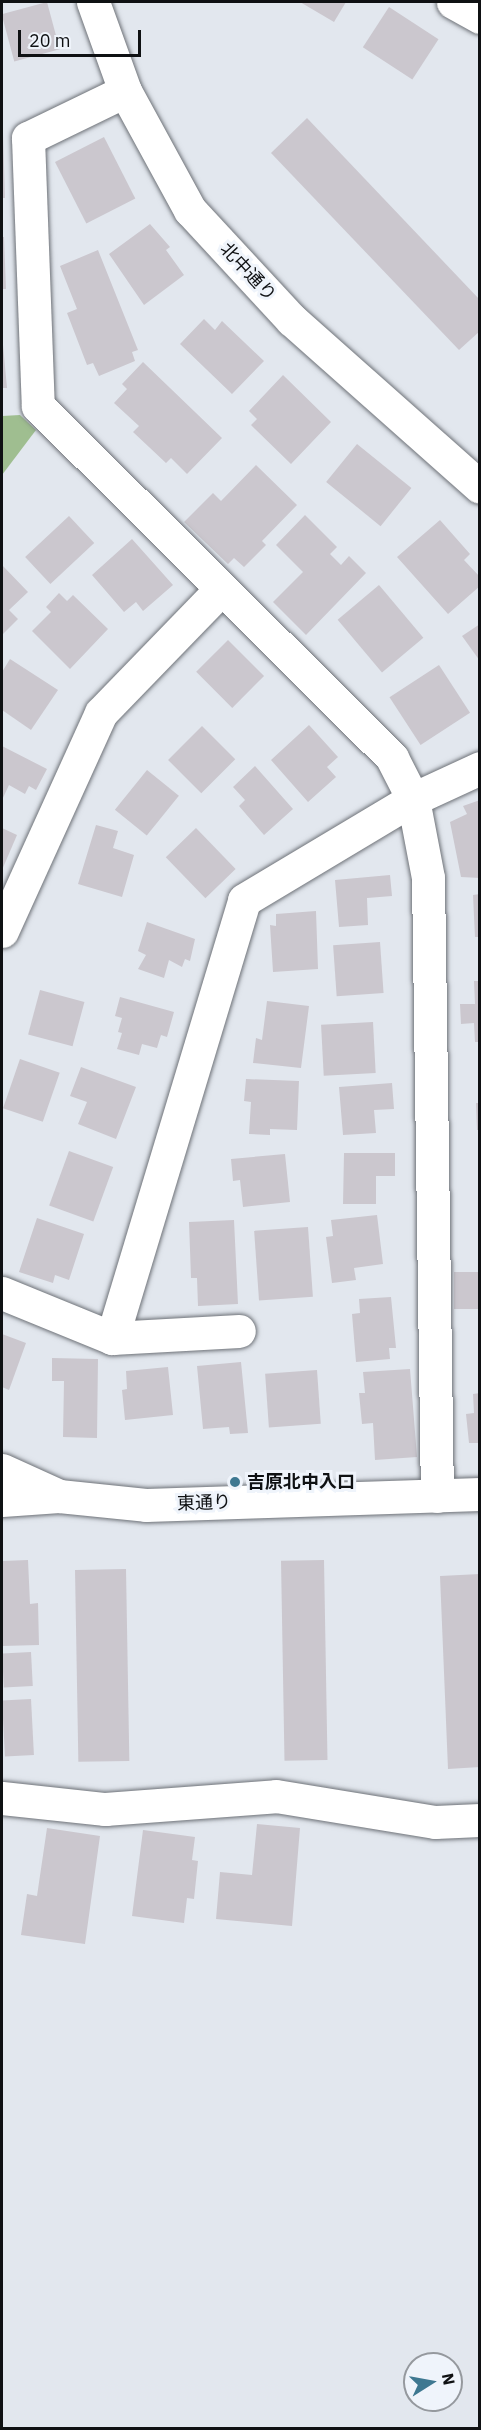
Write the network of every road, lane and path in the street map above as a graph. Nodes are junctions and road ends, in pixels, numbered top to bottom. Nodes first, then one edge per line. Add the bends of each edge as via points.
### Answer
1 (93, 2) edge
2 (453, 2) edge
3 (480, 17) edge
4 (125, 91) junction
5 (480, 487) edge
6 (220, 591) junction
7 (480, 768) edge
8 (413, 799) junction
9 (2, 931) edge
10 (2, 1293) edge
11 (239, 1331) dead end
12 (112, 1338) junction
13 (2, 1470) edge
14 (480, 1494) edge
15 (59, 1496) junction
16 (437, 1496) junction
17 (2, 1500) edge
18 (2, 1798) edge
19 (480, 1821) edge

1 - 4 street, 北中通り
2 - 3 street
4 - 5 street, 北中通り via 190,210 292,320
4 - 6 street via 28,138 38,406
6 - 8 street via 392,758
6 - 9 street via 100,713
7 - 8 street
8 - 12 street via 244,900
8 - 16 street via 428,878
10 - 12 street
11 - 12 street
13 - 15 street
14 - 16 street, 東通り
15 - 16 street, 東通り via 146,1505
15 - 17 street, 東通り
18 - 19 street via 105,1809 276,1796 435,1822

